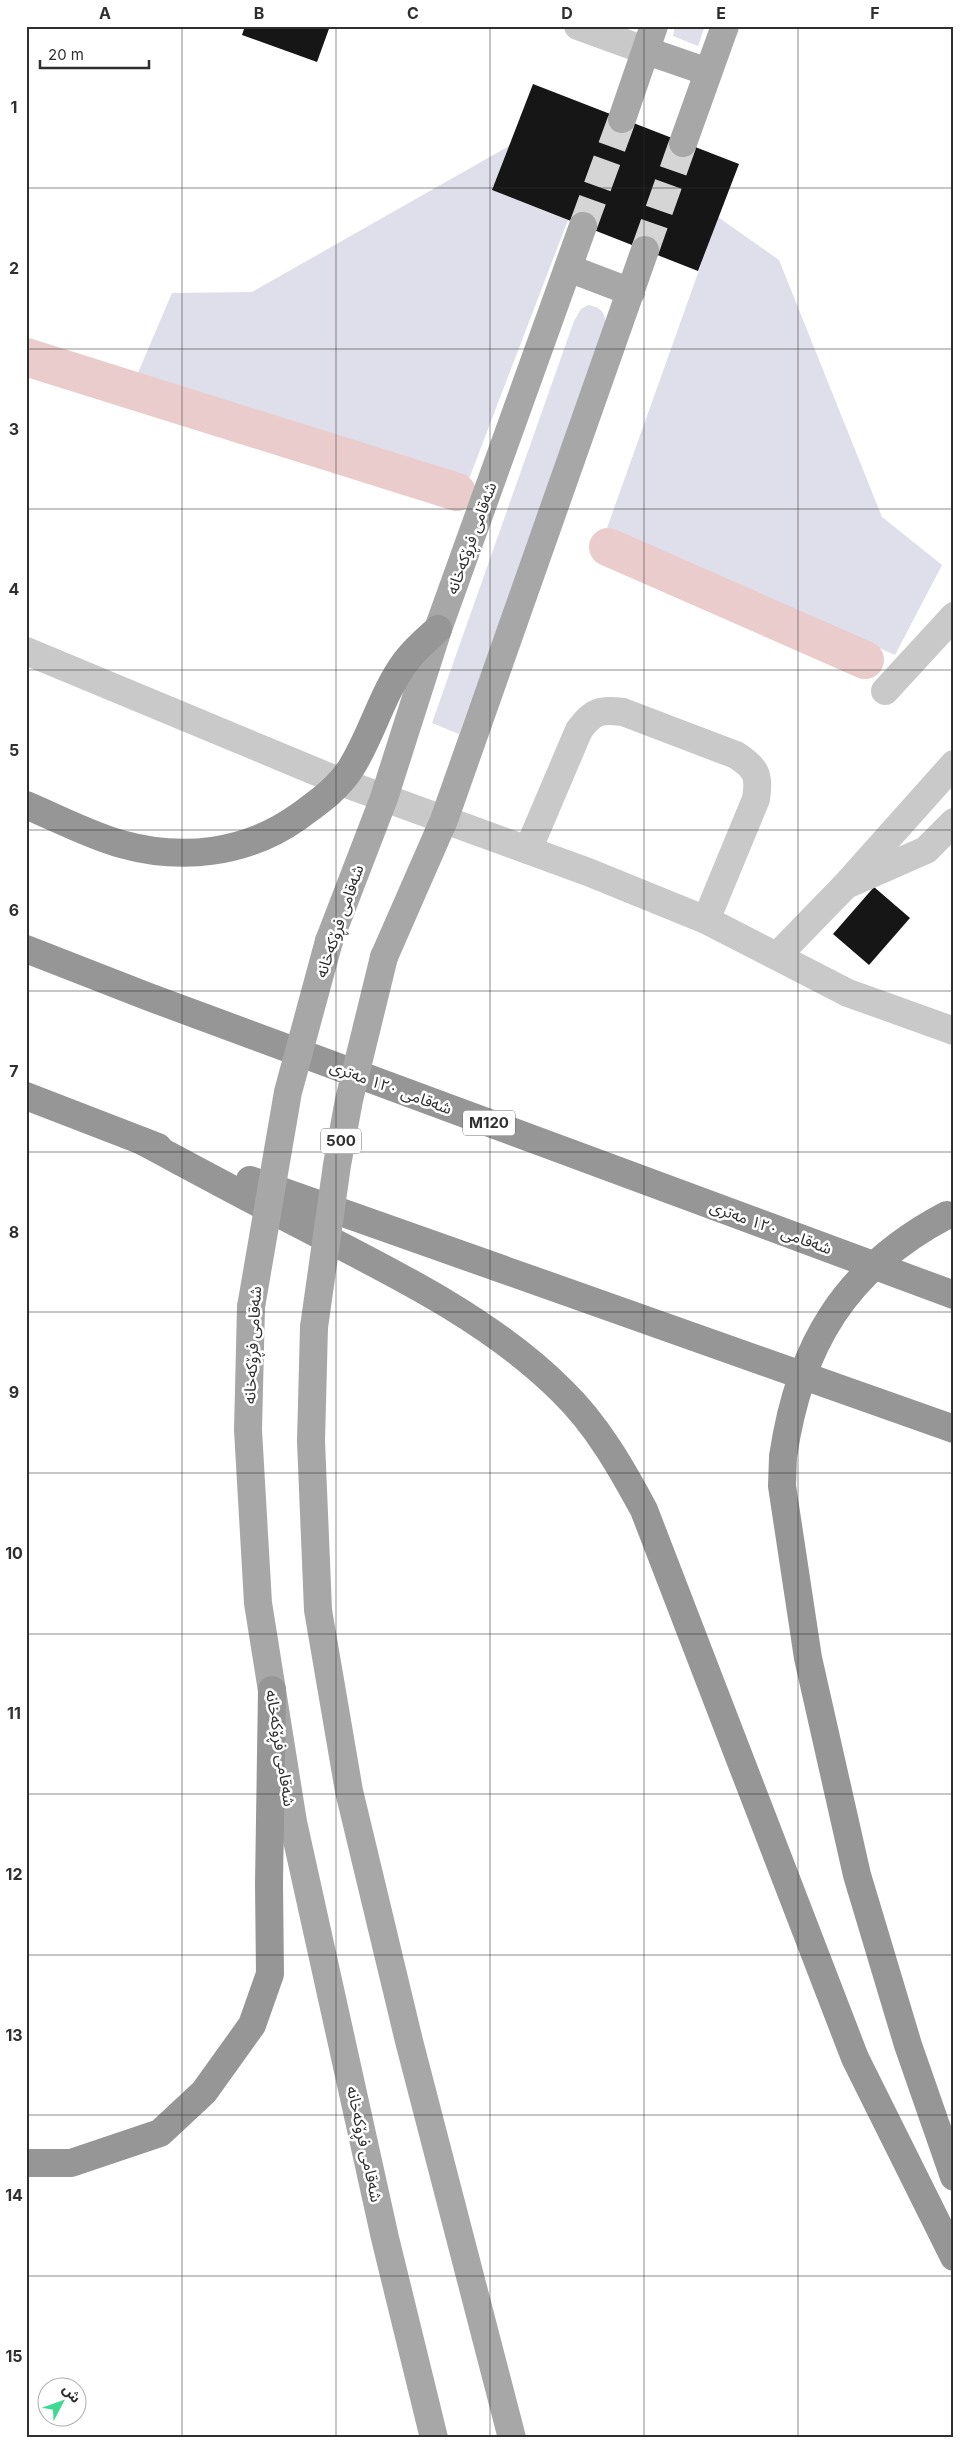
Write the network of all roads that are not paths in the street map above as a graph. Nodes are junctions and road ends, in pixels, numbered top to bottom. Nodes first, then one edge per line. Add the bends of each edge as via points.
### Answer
1 (578, 26) edge
2 (725, 26) edge
3 (651, 38) edge
4 (708, 72) junction
5 (622, 119) tunnel mouth
6 (683, 142) tunnel mouth
7 (583, 226) tunnel mouth
8 (645, 250) tunnel mouth
9 (568, 268) junction
10 (631, 292) junction
11 (954, 616) edge
12 (438, 629) junction
13 (26, 651) edge
14 (886, 691) dead end
15 (954, 764) edge
16 (341, 782) junction
17 (384, 798) junction
18 (26, 806) edge
19 (444, 820) junction
20 (954, 822) edge
21 (528, 850) junction
22 (845, 886) junction
23 (706, 920) junction
24 (26, 949) edge
25 (777, 956) junction
26 (954, 1031) edge
27 (26, 1096) edge
28 (142, 1141) junction
29 (950, 1213) edge
30 (954, 1295) edge
31 (954, 1429) edge
32 (272, 1690) junction
33 (26, 2163) edge
34 (954, 2177) edge
35 (954, 2258) edge
36 (434, 2438) edge
37 (512, 2438) edge

1 - 3 street
2 - 4 main road
3 - 4 main road
3 - 5 main road
4 - 6 main road
7 - 9 main road, شەقامی فڕۆکەخانە
8 - 10 main road
9 - 10 main road
9 - 12 main road, شەقامی فڕۆکەخانە
10 - 19 main road
11 - 14 street
12 - 16 highway via 418,646 406,662
12 - 17 main road, شەقامی فڕۆکەخانە
13 - 16 street
15 - 22 street
16 - 17 street
16 - 18 highway via 286,826 255,841 222,850 187,854 152,852 119,843
17 - 19 street
17 - 32 main road, شەقامی فڕۆکەخانە, bridge via 329,941 288,1092 251,1308 248,1430 258,1603
19 - 21 street
19 - 37 main road, 500, bridge via 384,958 349,1100 337,1164 314,1327 311,1441 318,1610 349,1791 409,2041
20 - 22 street via 926,850
21 - 23 street
21 - 23 street via 579,730 590,716 606,710 623,712 736,756 751,765 759,782 756,799
22 - 25 street
23 - 25 street
24 - 30 highway, شەقامی ١٢٠ مەتری / M120
25 - 26 street via 848,993
27 - 28 highway
28 - 31 highway
28 - 35 highway via 411,1282 477,1324 564,1392 597,1434 623,1470 644,1510 855,2058
29 - 34 highway, bridge via 914,1232 887,1252 832,1313 812,1348 800,1382 786,1432 782,1486 808,1658 857,1876 908,2045
32 - 33 highway via 268,1884 270,1974 252,2025 204,2092 160,2133 71,2163
32 - 36 main road, شەقامی فڕۆکەخانە via 293,1822

